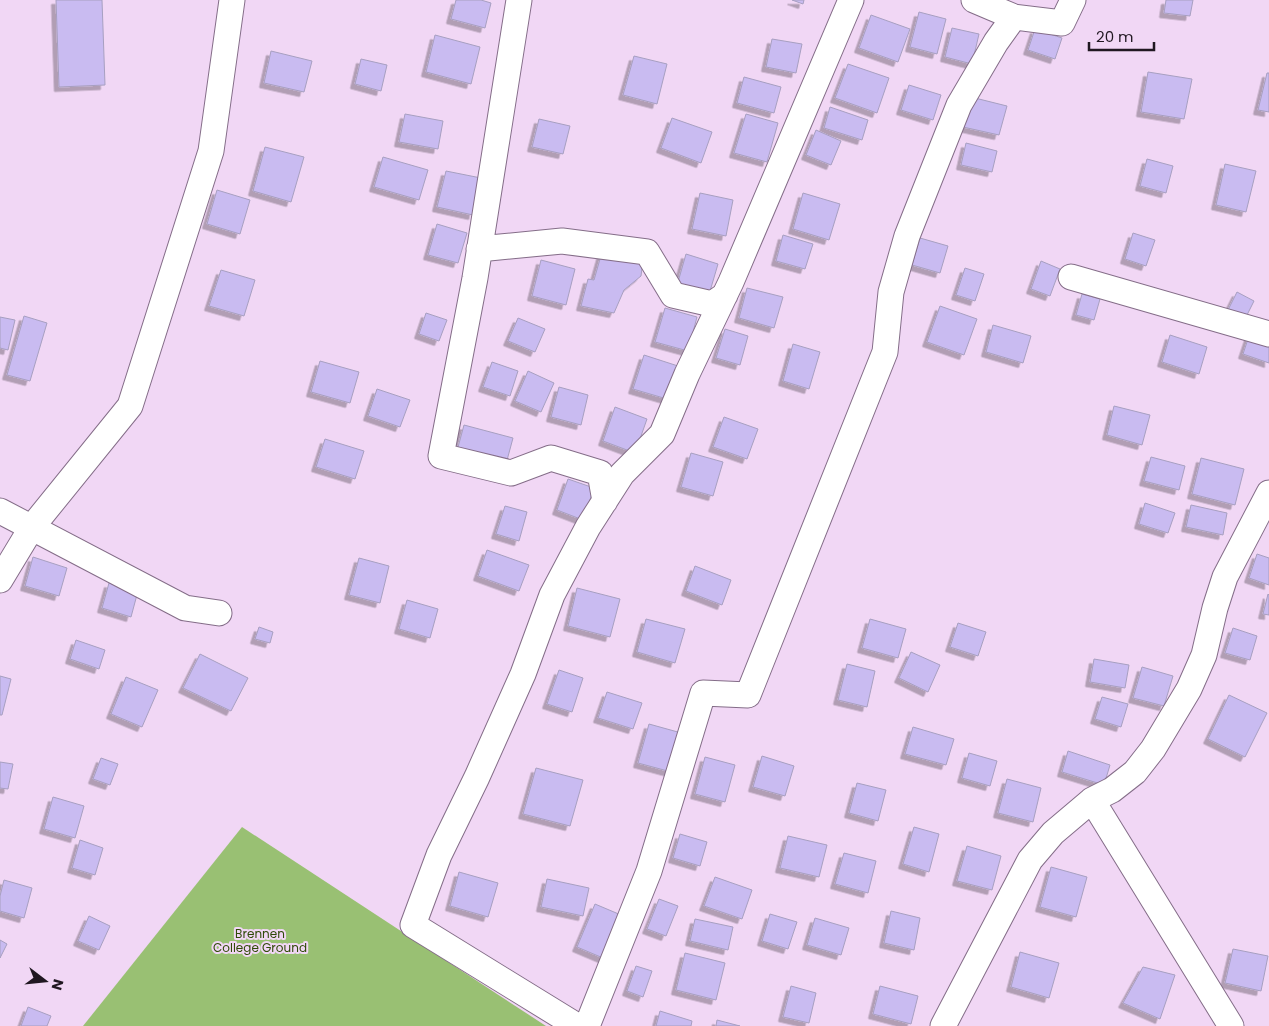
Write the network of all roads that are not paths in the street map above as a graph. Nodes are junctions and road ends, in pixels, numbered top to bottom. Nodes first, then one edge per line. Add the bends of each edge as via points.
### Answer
1 (232, 0) edge
2 (519, 0) edge
3 (851, 0) edge
4 (974, 0) edge
5 (1074, 0) edge
6 (1014, 17) junction
7 (479, 249) junction
8 (1071, 277) dead end
9 (725, 295) junction
10 (1269, 334) edge
11 (1269, 493) edge
12 (604, 501) junction
13 (0, 512) edge
14 (32, 527) junction
15 (0, 580) edge
16 (220, 613) dead end
17 (1092, 800) junction
18 (577, 1026) edge
19 (586, 1026) edge
20 (943, 1026) edge
21 (1231, 1026) edge

1 - 14 street via 211,151 130,406
2 - 7 street
3 - 9 street
4 - 6 street
5 - 6 street via 1062,23
6 - 19 street via 959,105 907,236 891,292 885,352 748,695 703,693 649,871
7 - 9 street via 562,241 646,252 673,295 712,304
7 - 12 street via 441,456 511,473 551,458 600,473
8 - 10 street
9 - 12 street via 662,434 622,474
11 - 17 street via 1225,577 1204,655 1189,689 1153,749 1135,772 1112,790
12 - 18 street via 552,594 523,674 439,855 413,924
13 - 14 street
14 - 15 street
14 - 16 street via 185,608
17 - 20 street via 1053,833 1030,860
17 - 21 street

